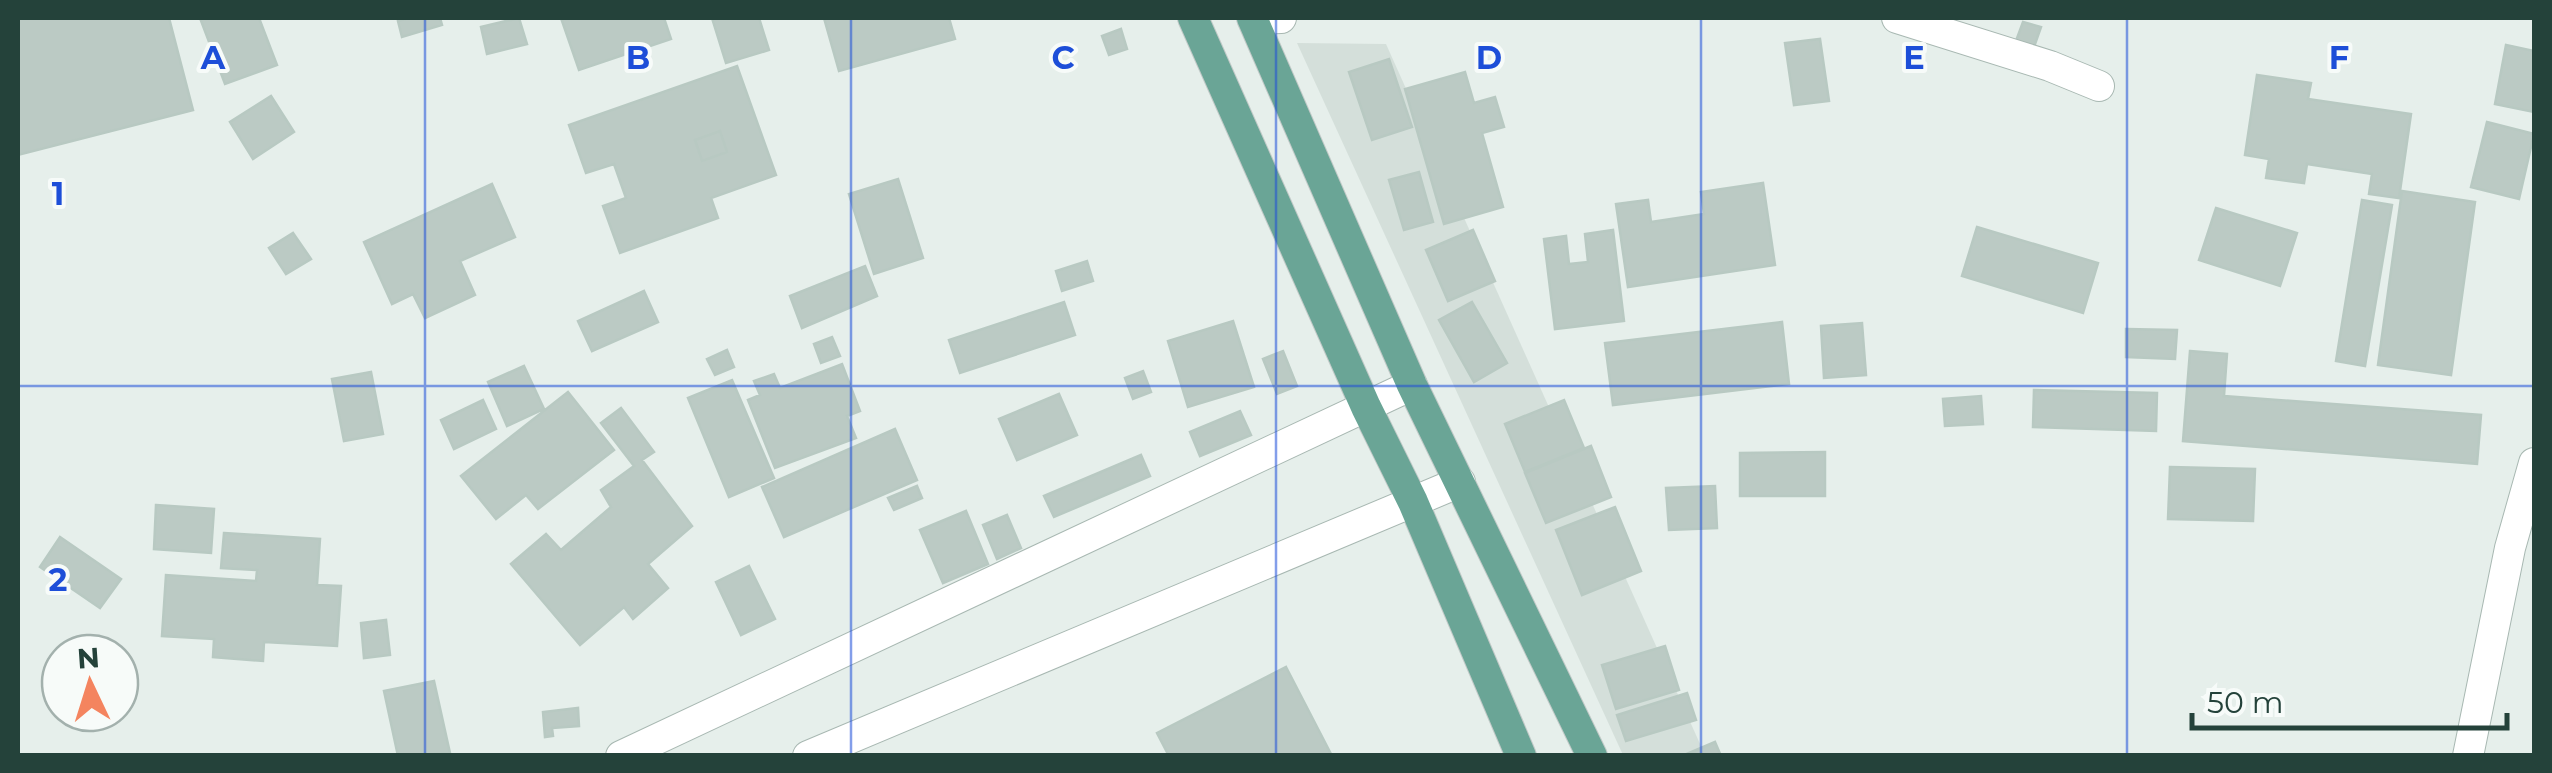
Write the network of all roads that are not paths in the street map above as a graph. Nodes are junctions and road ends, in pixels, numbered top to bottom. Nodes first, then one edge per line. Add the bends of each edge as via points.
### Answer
1 (1194, 18) edge
2 (1252, 18) edge
3 (1281, 18) edge
4 (1897, 18) edge
5 (2099, 86) dead end
6 (1412, 386) junction
7 (1366, 407) junction
8 (2534, 463) edge
9 (1460, 482) junction
10 (1413, 502) junction
11 (621, 756) edge
12 (808, 756) edge
13 (1522, 756) edge
14 (1592, 756) edge
15 (2468, 756) edge

1 - 7 main road
2 - 3 street
2 - 6 main road
4 - 5 street
6 - 7 street
6 - 9 main road
7 - 10 main road
7 - 11 street
8 - 15 street
9 - 10 street
9 - 14 main road
10 - 12 street
10 - 13 main road

